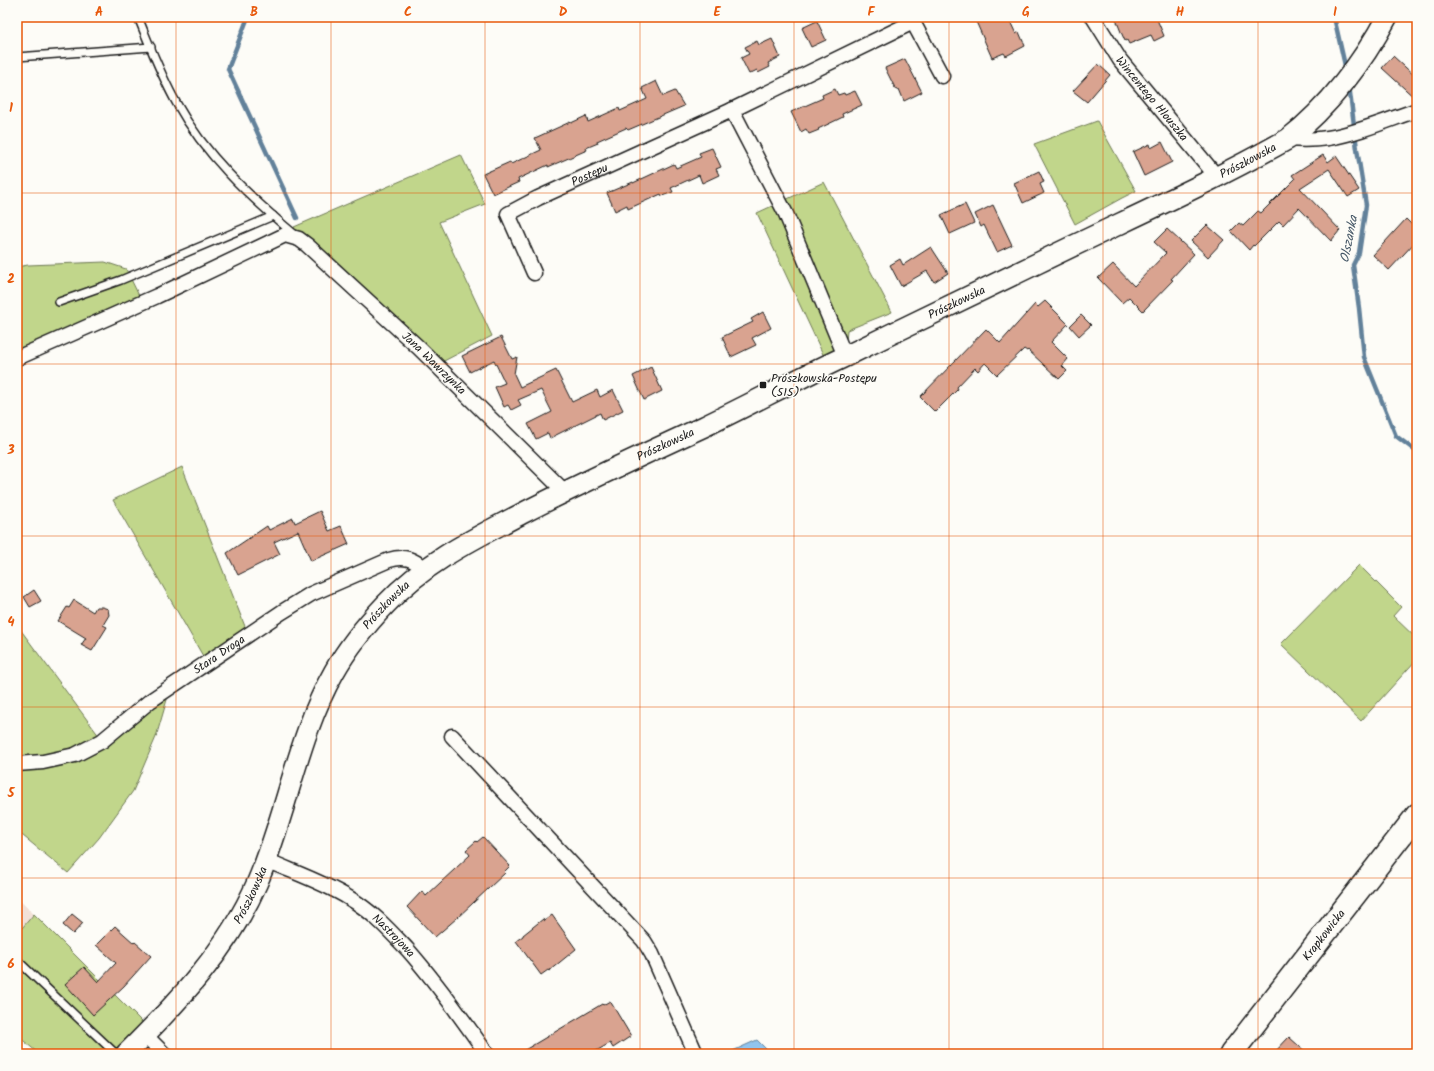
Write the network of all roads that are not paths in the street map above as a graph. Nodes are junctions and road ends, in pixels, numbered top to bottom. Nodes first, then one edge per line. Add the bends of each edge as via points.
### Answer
1 (138, 17) edge
2 (1093, 17) edge
3 (1387, 17) edge
4 (150, 47) junction
5 (17, 58) edge
6 (942, 76) dead end
7 (732, 110) junction
8 (1417, 110) edge
9 (1288, 139) junction
10 (1217, 176) junction
11 (273, 216) junction
12 (299, 239) junction
13 (534, 274) dead end
14 (59, 302) dead end
15 (845, 356) junction
16 (17, 358) edge
17 (565, 492) junction
18 (426, 569) junction
19 (452, 736) dead end
20 (17, 764) edge
21 (1417, 815) edge
22 (266, 860) junction
23 (17, 960) edge
24 (145, 1035) junction
25 (116, 1054) edge
26 (126, 1054) edge
27 (164, 1054) edge
28 (487, 1054) edge
29 (696, 1054) edge
30 (1231, 1054) edge

1 - 4 lane
2 - 10 street, Wincentego Hlouszka via 1120,60
3 - 9 main road, Prószkowska via 1350,74
4 - 5 lane
4 - 11 lane via 164,79 192,128 221,166
6 - 7 street, Postępu via 913,22
7 - 13 street, Postępu via 508,214
7 - 15 street via 786,214
8 - 9 street via 1347,134 1308,140
9 - 10 main road, Prószkowska
10 - 15 main road, Prószkowska
11 - 12 lane
11 - 14 lane via 121,280
12 - 16 street via 285,235 157,296
12 - 17 street, Jana Wawrzynka via 418,347
15 - 17 main road, Prószkowska
17 - 18 main road, Prószkowska via 474,538
18 - 20 street, Stara Droga via 413,560 399,557 311,594 150,701 102,741 75,755 43,762
18 - 22 main road, Prószkowska via 389,600 368,623 333,674 302,747
19 - 29 street via 644,942 652,954
21 - 30 main road, Krapkowicka
22 - 24 main road, Prószkowska via 243,913 227,939 202,973
22 - 28 street, Nastrojowa via 349,897 384,924 438,986
23 - 25 lane
24 - 26 main road, Prószkowska
24 - 27 street

